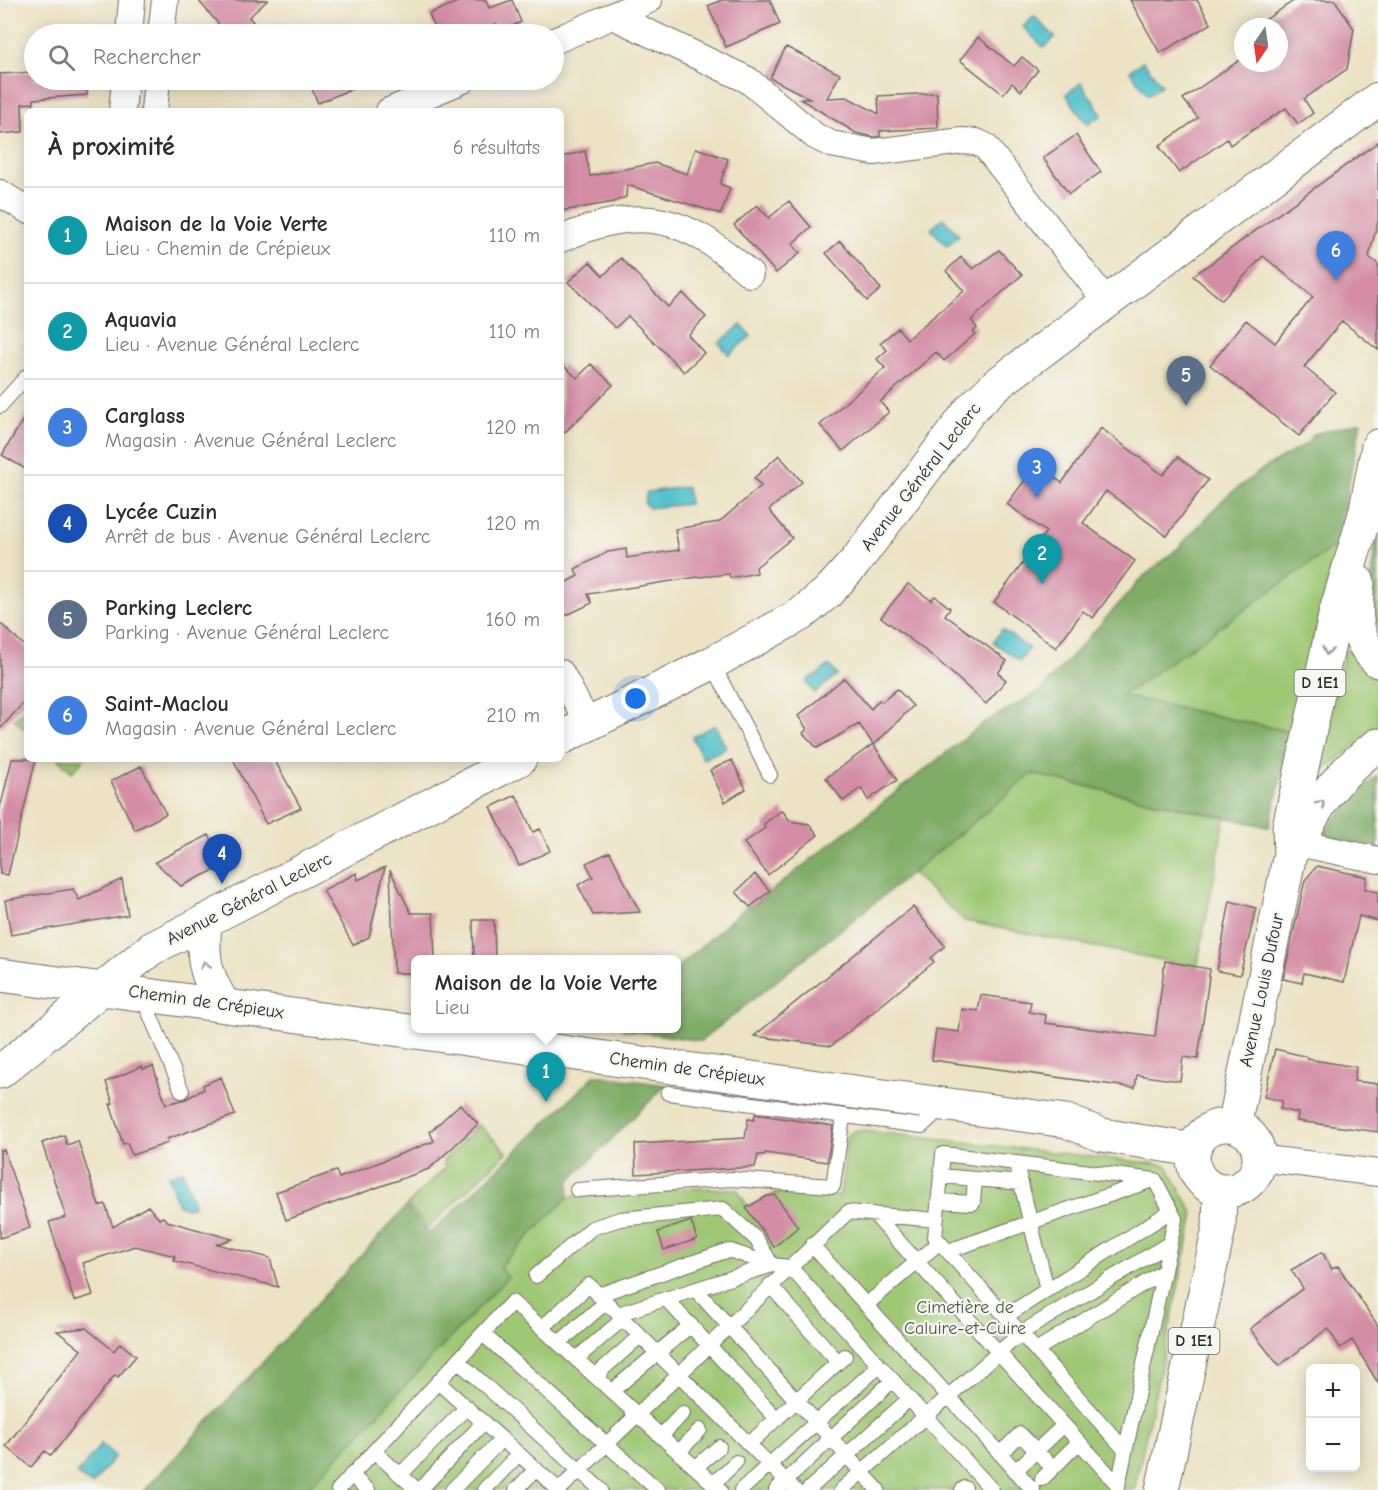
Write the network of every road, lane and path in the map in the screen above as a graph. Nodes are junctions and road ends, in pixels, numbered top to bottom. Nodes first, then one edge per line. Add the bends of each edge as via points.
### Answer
1 (132, 0) edge
2 (165, 0) edge
3 (649, 0) edge
4 (613, 15) junction
5 (130, 24) edge
6 (162, 24) edge
7 (564, 37) edge
8 (124, 90) edge
9 (156, 90) edge
10 (439, 90) edge
11 (1378, 99) edge
12 (122, 108) edge
13 (154, 108) edge
14 (396, 108) edge
15 (0, 193) edge
16 (24, 208) edge
17 (564, 238) edge
18 (750, 274) dead end
19 (1106, 301) junction
20 (24, 379) edge
21 (0, 406) edge
22 (1378, 446) edge
23 (1365, 514) junction
24 (1378, 661) edge
25 (712, 663) junction
26 (564, 686) edge
27 (574, 731) edge
28 (1378, 745) edge
29 (514, 762) edge
30 (770, 775) dead end
31 (1294, 848) junction
32 (1378, 860) edge
33 (205, 921) junction
34 (0, 975) edge
35 (105, 988) junction
36 (141, 993) junction
37 (224, 1005) junction
38 (411, 1031) edge
39 (428, 1033) edge
40 (0, 1072) edge
41 (182, 1091) dead end
42 (668, 1093) dead end
43 (945, 1104) junction
44 (843, 1117) junction
45 (1234, 1126) junction
46 (1194, 1150) junction
47 (1259, 1158) junction
48 (1016, 1163) junction
49 (1378, 1173) edge
50 (941, 1176) junction
51 (975, 1179) junction
52 (1155, 1180) junction
53 (1021, 1183) junction
54 (577, 1190) dead end
55 (1221, 1191) junction
56 (938, 1201) junction
57 (1171, 1211) junction
58 (874, 1214) junction
59 (936, 1220) junction
60 (1031, 1223) junction
61 (1170, 1243) junction
62 (812, 1245) junction
63 (944, 1247) junction
64 (917, 1261) junction
65 (772, 1265) junction
66 (790, 1267) junction
67 (1164, 1271) junction
68 (536, 1276) dead end
69 (770, 1285) junction
70 (696, 1290) junction
71 (1047, 1290) junction
72 (602, 1298) junction
73 (666, 1299) junction
74 (866, 1305) junction
75 (1006, 1316) junction
76 (621, 1317) junction
77 (691, 1325) junction
78 (728, 1325) junction
79 (542, 1328) junction
80 (1021, 1332) junction
81 (483, 1334) junction
82 (640, 1336) junction
83 (559, 1343) junction
84 (709, 1343) junction
85 (1036, 1350) junction
86 (997, 1351) junction
87 (657, 1354) junction
88 (576, 1359) junction
89 (458, 1361) junction
90 (879, 1366) junction
91 (677, 1374) junction
92 (595, 1376) junction
93 (893, 1380) junction
94 (438, 1382) junction
95 (612, 1391) junction
96 (948, 1395) junction
97 (909, 1399) junction
98 (796, 1401) junction
99 (467, 1407) junction
100 (636, 1413) junction
101 (683, 1413) dead end
102 (924, 1415) junction
103 (777, 1419) junction
104 (816, 1421) junction
105 (484, 1422) junction
106 (1064, 1425) junction
107 (700, 1430) dead end
108 (662, 1436) junction
109 (502, 1438) junction
110 (831, 1438) junction
111 (1079, 1442) junction
112 (606, 1444) junction
113 (748, 1444) junction
114 (719, 1447) dead end
115 (1125, 1450) junction
116 (374, 1451) junction
117 (1036, 1451) junction
118 (679, 1452) junction
119 (519, 1454) junction
120 (1000, 1454) junction
121 (846, 1455) junction
122 (736, 1462) dead end
123 (768, 1464) junction
124 (696, 1467) junction
125 (1053, 1468) junction
126 (536, 1469) junction
127 (579, 1470) junction
128 (861, 1471) junction
129 (1016, 1471) junction
130 (351, 1475) junction
131 (400, 1475) junction
132 (1037, 1485) edge
133 (717, 1487) edge
134 (786, 1487) edge
135 (1117, 1488) edge
136 (338, 1490) edge
137 (368, 1490) edge
138 (418, 1490) edge
139 (452, 1490) edge
140 (484, 1490) edge
141 (516, 1490) edge
142 (559, 1490) edge
143 (601, 1490) edge
144 (658, 1490) edge
145 (741, 1490) edge
146 (808, 1490) edge
147 (841, 1490) edge
148 (878, 1490) edge
149 (992, 1490) edge
150 (1162, 1490) edge

1 - 5 street
2 - 6 street
3 - 4 street
4 - 7 street
4 - 19 street via 748,80 815,136 831,144 874,152 963,141 985,146
8 - 12 street
9 - 13 street
10 - 14 street
11 - 19 main road, Avenue Général Leclerc
15 - 16 street
17 - 18 street via 616,220 651,219 684,226 718,245
19 - 25 main road, Avenue Général Leclerc via 1005,377 971,409 828,592 800,615
20 - 21 lane
22 - 23 main road, D 1E1
23 - 24 main road via 1355,618 1360,639
23 -> 31 main road, D 1E1 via 1336,611 1289,827
25 - 27 main road, Avenue Général Leclerc
25 - 30 lane
26 - 27 street
31 -> 28 main road via 1338,781
29 - 33 main road, Avenue Général Leclerc
31 - 32 street
31 - 45 main road, Avenue Louis Dufour / D 1E1
33 - 35 main road, Avenue Général Leclerc via 151,949
37 -> 33 main road via 208,981 202,954
34 - 35 main road, Chemin de Crépieux
35 - 36 main road, Chemin de Crépieux
35 - 40 main road, Avenue Général Leclerc
36 - 37 main road, Chemin de Crépieux
36 - 41 lane
37 - 38 main road, Chemin de Crépieux
39 - 43 main road, Chemin de Crépieux
42 - 44 lane
43 - 44 lane via 922,1126
43 - 46 main road, Chemin de Crépieux via 1066,1120 1102,1135
44 - 54 lane via 833,1186 731,1179
45 - 46 main road via 1224,1125 1205,1132
45 - 47 main road via 1252,1137
46 - 55 main road via 1195,1171 1201,1180
47 - 49 street
47 - 55 main road via 1248,1183
48 - 50 lane via 943,1154
48 - 52 lane
48 - 53 lane
50 - 51 lane
50 - 56 lane
51 - 53 lane
51 - 56 lane via 973,1203
52 - 57 lane
52 - 60 lane
53 - 60 lane
55 - 150 main road, D 1E1 via 1219,1228
56 - 59 lane
57 - 61 lane via 1175,1219
57 - 71 lane
58 - 59 lane
58 - 62 lane via 848,1212
58 - 64 lane
59 - 63 lane via 935,1236
60 - 63 lane
60 - 71 lane
61 - 67 lane
61 - 80 lane
62 - 66 lane
62 - 74 lane
63 - 64 lane
63 - 75 lane
64 - 74 lane
64 - 86 lane
65 - 66 lane
65 - 68 lane via 757,1240 723,1209 620,1219 592,1228
65 - 70 lane
65 - 72 lane via 731,1251 723,1252
66 - 69 lane
66 - 90 lane
67 - 85 lane
67 - 115 lane
69 - 78 lane
69 - 98 lane via 842,1359
70 - 73 lane
70 - 78 lane
71 - 75 lane
72 - 76 lane
72 - 79 lane via 589,1285
72 - 83 lane
73 - 76 lane
73 - 77 lane
74 - 96 lane
75 - 80 lane
76 - 82 lane
76 - 88 lane
77 - 84 lane
77 - 87 lane
78 - 84 lane
78 - 98 lane
79 - 81 lane via 512,1302
79 - 83 lane
80 - 85 lane
80 - 86 lane
81 - 89 lane
81 - 112 lane
82 - 87 lane
82 - 92 lane
83 - 88 lane
84 - 91 lane
84 - 103 lane
85 - 115 lane
86 - 96 lane
86 - 106 lane
87 - 91 lane
87 - 95 lane
88 - 92 lane
89 - 94 lane
89 - 127 lane
90 - 93 lane
90 - 104 lane
91 - 100 lane
91 - 113 lane
92 - 95 lane
93 - 97 lane
93 - 110 lane
94 - 99 lane
94 - 116 lane
95 - 100 lane
96 - 102 lane
96 - 120 lane
97 - 102 lane
97 - 121 lane
98 - 103 lane
98 - 104 lane
99 - 105 lane
99 - 131 lane
100 - 108 lane
100 - 112 lane
101 - 108 lane
102 - 128 lane
102 - 149 lane
103 - 113 lane
104 - 110 lane
104 - 123 lane
105 - 109 lane
105 - 138 lane
106 - 111 lane
106 - 117 lane
107 - 118 lane
108 - 118 lane
109 - 119 lane
109 - 139 lane
110 - 121 lane
110 - 134 lane
111 - 125 lane
111 - 135 lane
112 - 127 lane
112 - 144 lane
113 - 123 lane
114 - 124 lane
115 - 135 lane
116 - 130 lane
116 - 131 lane
117 - 120 lane via 1020,1434
117 - 125 lane
117 - 129 lane
118 - 124 lane
119 - 126 lane
119 - 140 lane
120 - 129 lane
121 - 128 lane
121 - 146 lane
122 - 133 lane
123 - 134 lane
123 - 145 lane
124 - 133 lane
125 - 132 lane
126 - 141 lane
126 - 142 lane
127 - 142 lane
127 - 143 lane
128 - 147 lane
128 - 148 lane
129 - 132 lane
130 - 136 lane
130 - 137 lane
131 - 138 lane

